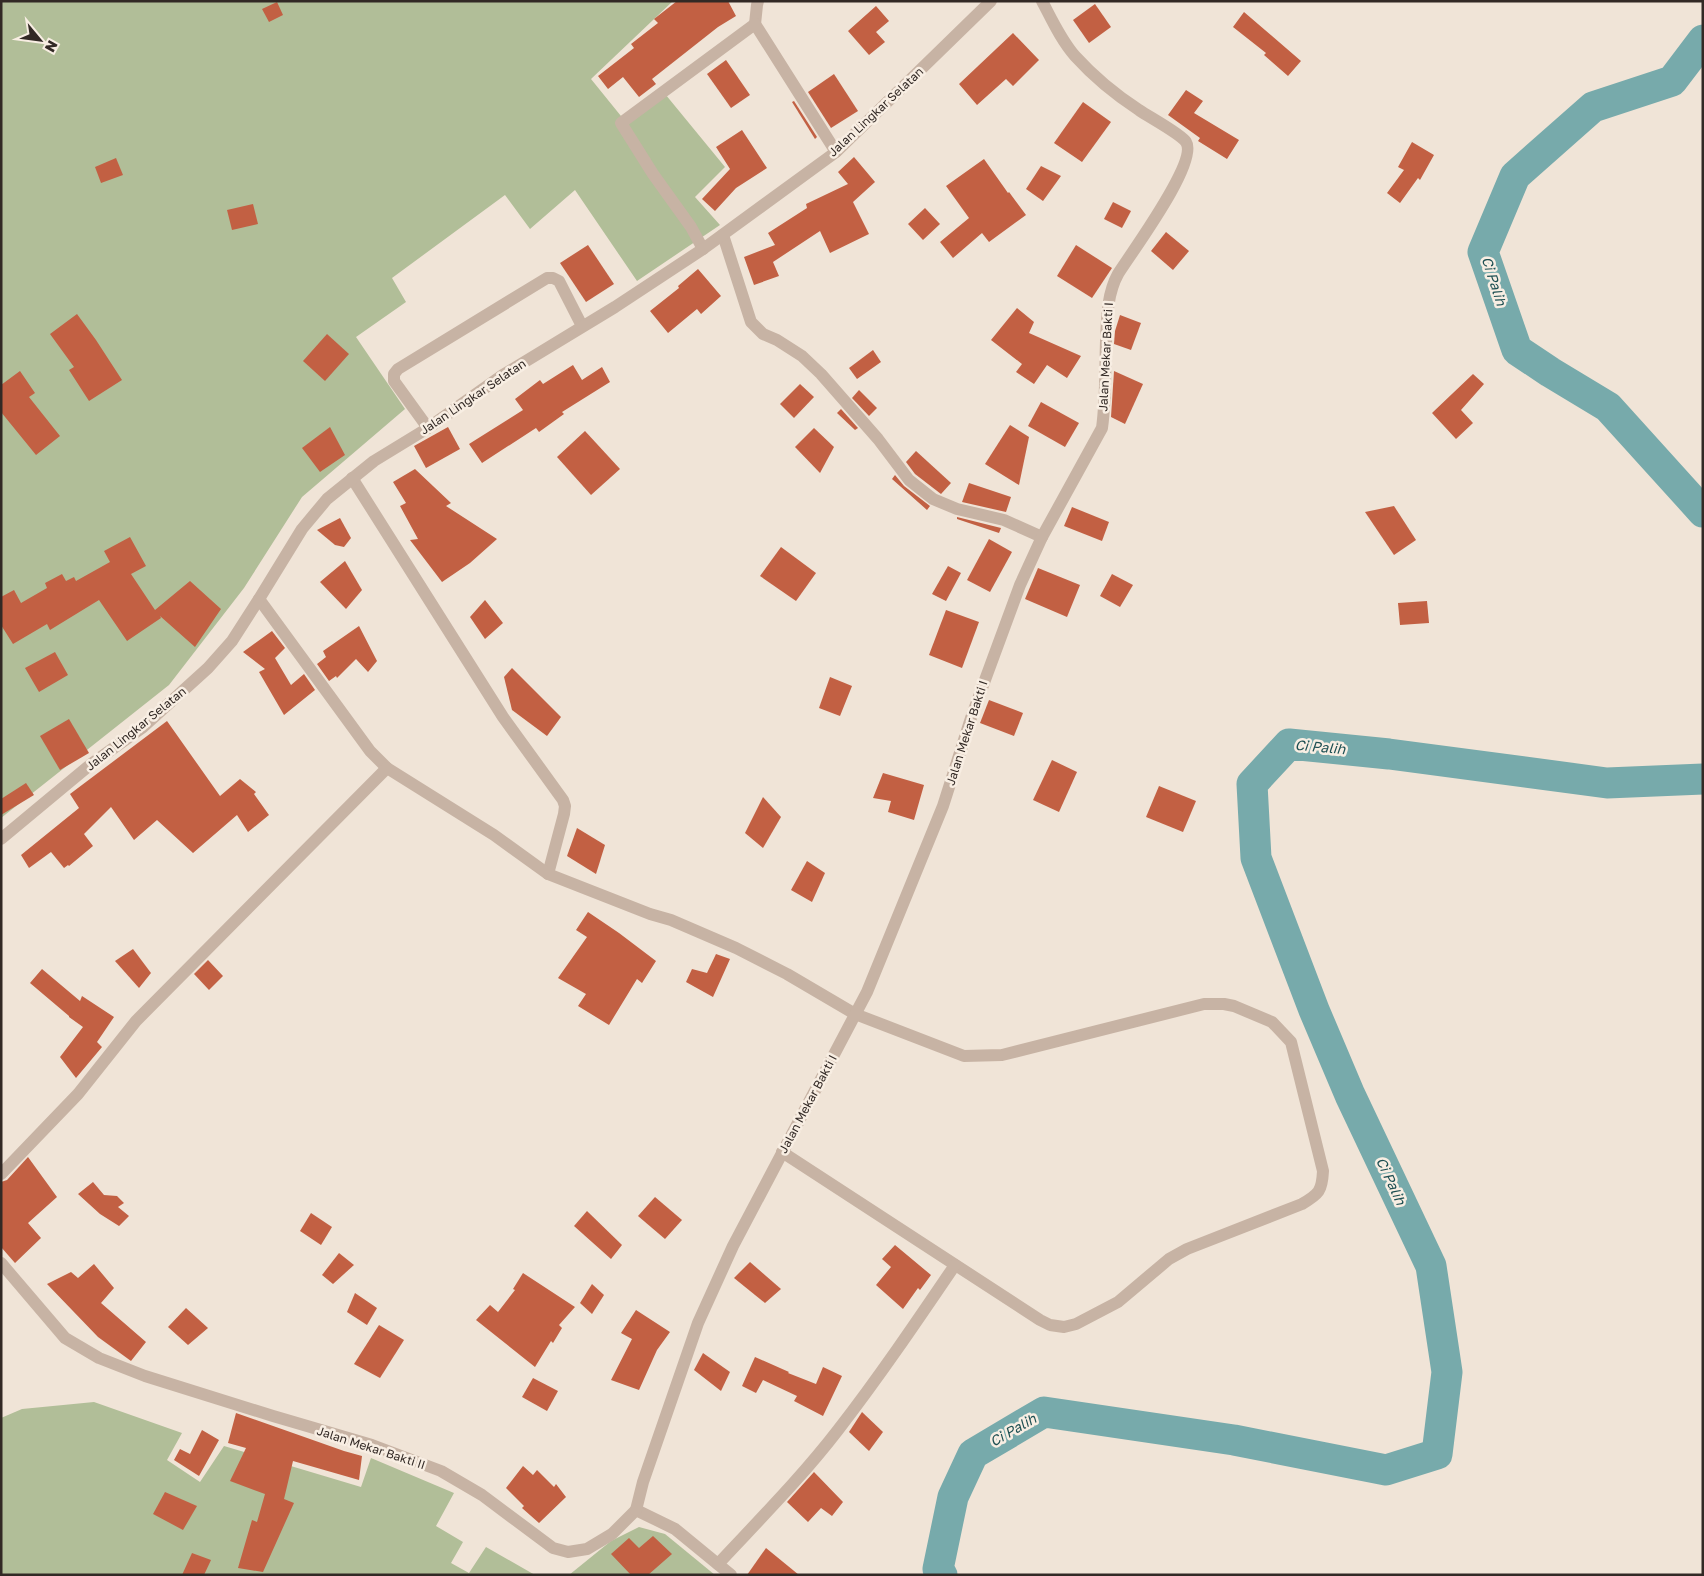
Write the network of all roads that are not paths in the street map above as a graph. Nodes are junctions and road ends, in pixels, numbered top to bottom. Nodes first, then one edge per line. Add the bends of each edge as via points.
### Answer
1 (758, 1) edge
2 (991, 1) edge
3 (1042, 1) edge
4 (755, 24) junction
5 (836, 152) junction
6 (723, 235) junction
7 (703, 249) junction
8 (582, 326) junction
9 (428, 428) junction
10 (352, 478) junction
11 (1042, 536) junction
12 (259, 599) junction
13 (387, 768) junction
14 (1, 840) edge
15 (548, 874) junction
16 (855, 1014) junction
17 (782, 1152) junction
18 (1, 1174) edge
19 (1, 1263) edge
20 (955, 1265) junction
21 (636, 1510) junction
22 (718, 1564) junction
23 (731, 1575) edge

1 - 4 street
2 - 5 street, Jalan Lingkar Selatan
3 - 11 street, Jalan Mekar Bakti I via 1075,56 1107,86 1186,141 1189,151 1170,193 1117,276 1107,315 1102,428
4 - 5 street
4 - 7 street via 621,123
5 - 6 street, Jalan Lingkar Selatan
6 - 7 street, Jalan Lingkar Selatan
6 - 11 street via 751,322 763,334 802,356 821,374 909,480 933,499 957,509 1004,520
7 - 8 street, Jalan Lingkar Selatan
8 - 9 street, Jalan Lingkar Selatan via 503,375
8 - 9 street via 559,280 548,278 398,369 394,381
9 - 10 street, Jalan Lingkar Selatan
10 - 12 street, Jalan Lingkar Selatan via 302,529
10 - 15 street via 503,717 563,800 564,814
11 - 16 street, Jalan Mekar Bakti I via 1016,594 943,806
12 - 13 street via 370,751
12 - 14 street, Jalan Lingkar Selatan via 232,641 208,668 143,727 90,765
13 - 15 street via 494,835
13 - 18 street via 136,1021 78,1094
15 - 16 street via 736,948
16 - 17 street, Jalan Mekar Bakti I
16 - 20 street via 964,1056 1002,1056 1204,1004 1234,1006 1272,1022 1291,1042 1323,1171 1322,1184 1316,1195 1302,1204 1186,1249 1169,1258 1118,1302 1064,1327 1040,1320
17 - 20 street
17 - 21 street, Jalan Mekar Bakti I via 733,1246 698,1323
19 - 21 street, Jalan Mekar Bakti II via 65,1338 99,1358 146,1376 372,1445 441,1471 482,1495 553,1548 568,1552 587,1549 612,1534
20 - 22 street via 837,1432
21 - 22 street via 675,1529
22 - 23 street

